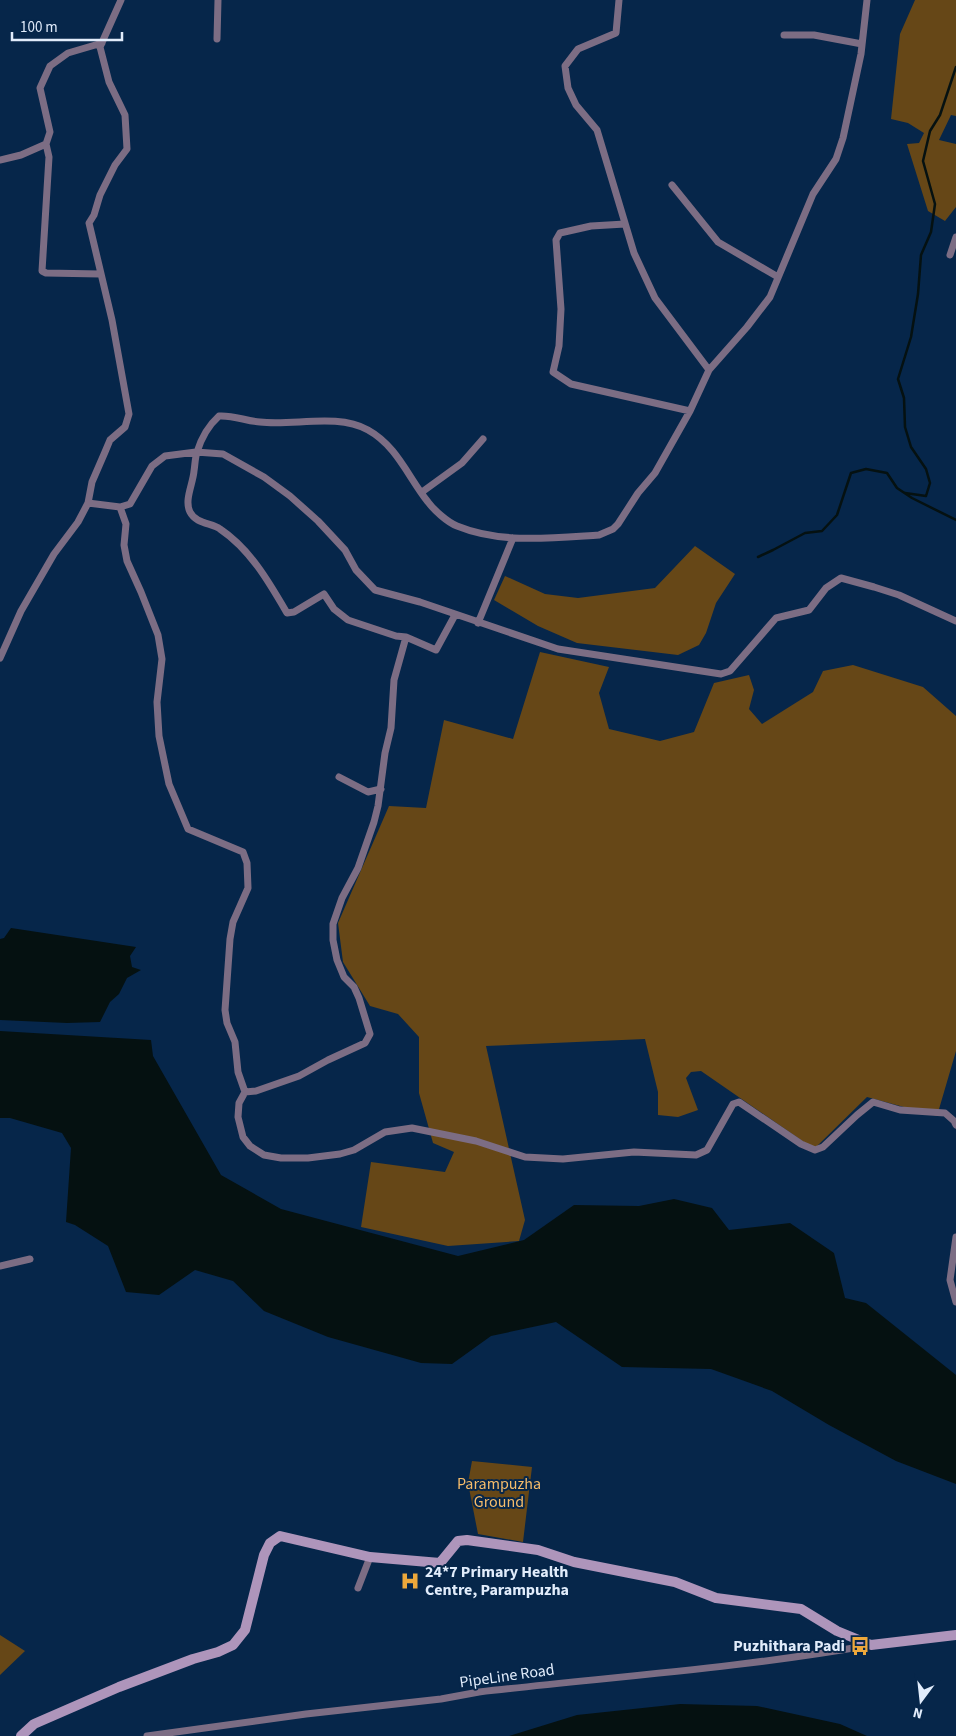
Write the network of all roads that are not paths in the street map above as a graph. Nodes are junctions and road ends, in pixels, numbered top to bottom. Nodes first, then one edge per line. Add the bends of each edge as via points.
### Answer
1 (121, 0) edge
2 (218, 0) edge
3 (619, 0) edge
4 (867, 0) edge
5 (784, 35) dead end
6 (217, 39) dead end
7 (102, 43) junction
8 (862, 44) junction
9 (46, 144) junction
10 (0, 160) edge
11 (672, 185) dead end
12 (625, 224) junction
13 (956, 237) edge
14 (950, 255) dead end
15 (100, 274) junction
16 (778, 277) junction
17 (709, 370) junction
18 (690, 411) junction
19 (483, 440) dead end
20 (196, 452) junction
21 (422, 492) junction
22 (88, 503) junction
23 (120, 507) junction
24 (513, 538) junction
25 (455, 615) junction
26 (956, 621) edge
27 (478, 623) junction
28 (406, 637) junction
29 (0, 658) edge
30 (339, 776) dead end
31 (381, 789) junction
32 (245, 1092) junction
33 (956, 1125) edge
34 (956, 1237) edge
35 (30, 1259) dead end
36 (0, 1266) edge
37 (956, 1302) edge
38 (370, 1557) junction
39 (358, 1588) dead end
40 (956, 1635) edge
41 (871, 1645) junction
42 (21, 1736) edge
43 (147, 1736) edge

1 - 7 street
2 - 6 street
3 - 12 street via 616,33 578,49 565,66 568,88 576,105 597,130
4 - 8 street
5 - 8 street via 814,35
7 - 9 street via 68,53 50,66 40,88 50,132
7 - 15 street via 100,47 109,82 125,115 126,149 88,223
8 - 16 street via 836,159 813,194
9 - 10 street via 22,155
9 - 15 street via 49,157 42,271
11 - 16 street via 718,242
12 - 17 street via 634,253 655,298
12 - 18 street via 590,226 560,234 556,240 561,309 560,346 553,372 571,384
13 - 14 street
15 - 22 street via 129,414 125,427 110,440 104,452
16 - 17 street via 770,297
17 - 18 street
18 - 24 street via 655,474 613,529 599,535
19 - 21 street via 462,463
20 - 21 street via 205,433 219,416 260,422 346,422 380,437 400,459
20 - 23 street via 165,456 152,466 130,504
20 - 25 street via 223,454 290,496 345,550 356,570 374,590
20 - 28 street via 188,496 190,512 197,520 219,528 247,552 287,613 324,594 334,609 348,620
21 - 24 street via 428,503 457,527
22 - 23 street
22 - 29 street via 21,611
23 - 32 street via 126,524 124,545 127,561 158,635 162,659 157,702 159,736 169,784 188,829 243,852 247,863 248,888 233,922 228,949 225,1010
24 - 27 street
25 - 27 street
25 - 28 street via 436,650
26 - 27 street via 899,595 841,578 826,588 809,610 776,618 730,671 720,674 558,649
28 - 31 street via 394,680 391,728
30 - 31 street via 368,792
31 - 32 street via 370,836 336,910 333,924 336,960 344,977 354,987 370,1034 365,1042 299,1076
32 - 33 street via 239,1103 238,1117 243,1137 264,1155 281,1158 340,1154 386,1132 412,1128 476,1141 525,1157 563,1159 634,1152 696,1155 707,1150 733,1104 739,1102 815,1150 873,1102 900,1110 945,1113
34 - 37 street via 950,1280
35 - 36 street
38 - 39 street
38 - 41 main road via 440,1563 458,1541 466,1540 538,1550 574,1562 675,1582 716,1598 801,1610 837,1632
38 - 42 main road via 280,1536 270,1543 264,1555 245,1630 233,1645 118,1687 34,1724
40 - 41 main road
41 - 43 street, PipeLine Road via 822,1654 479,1692

